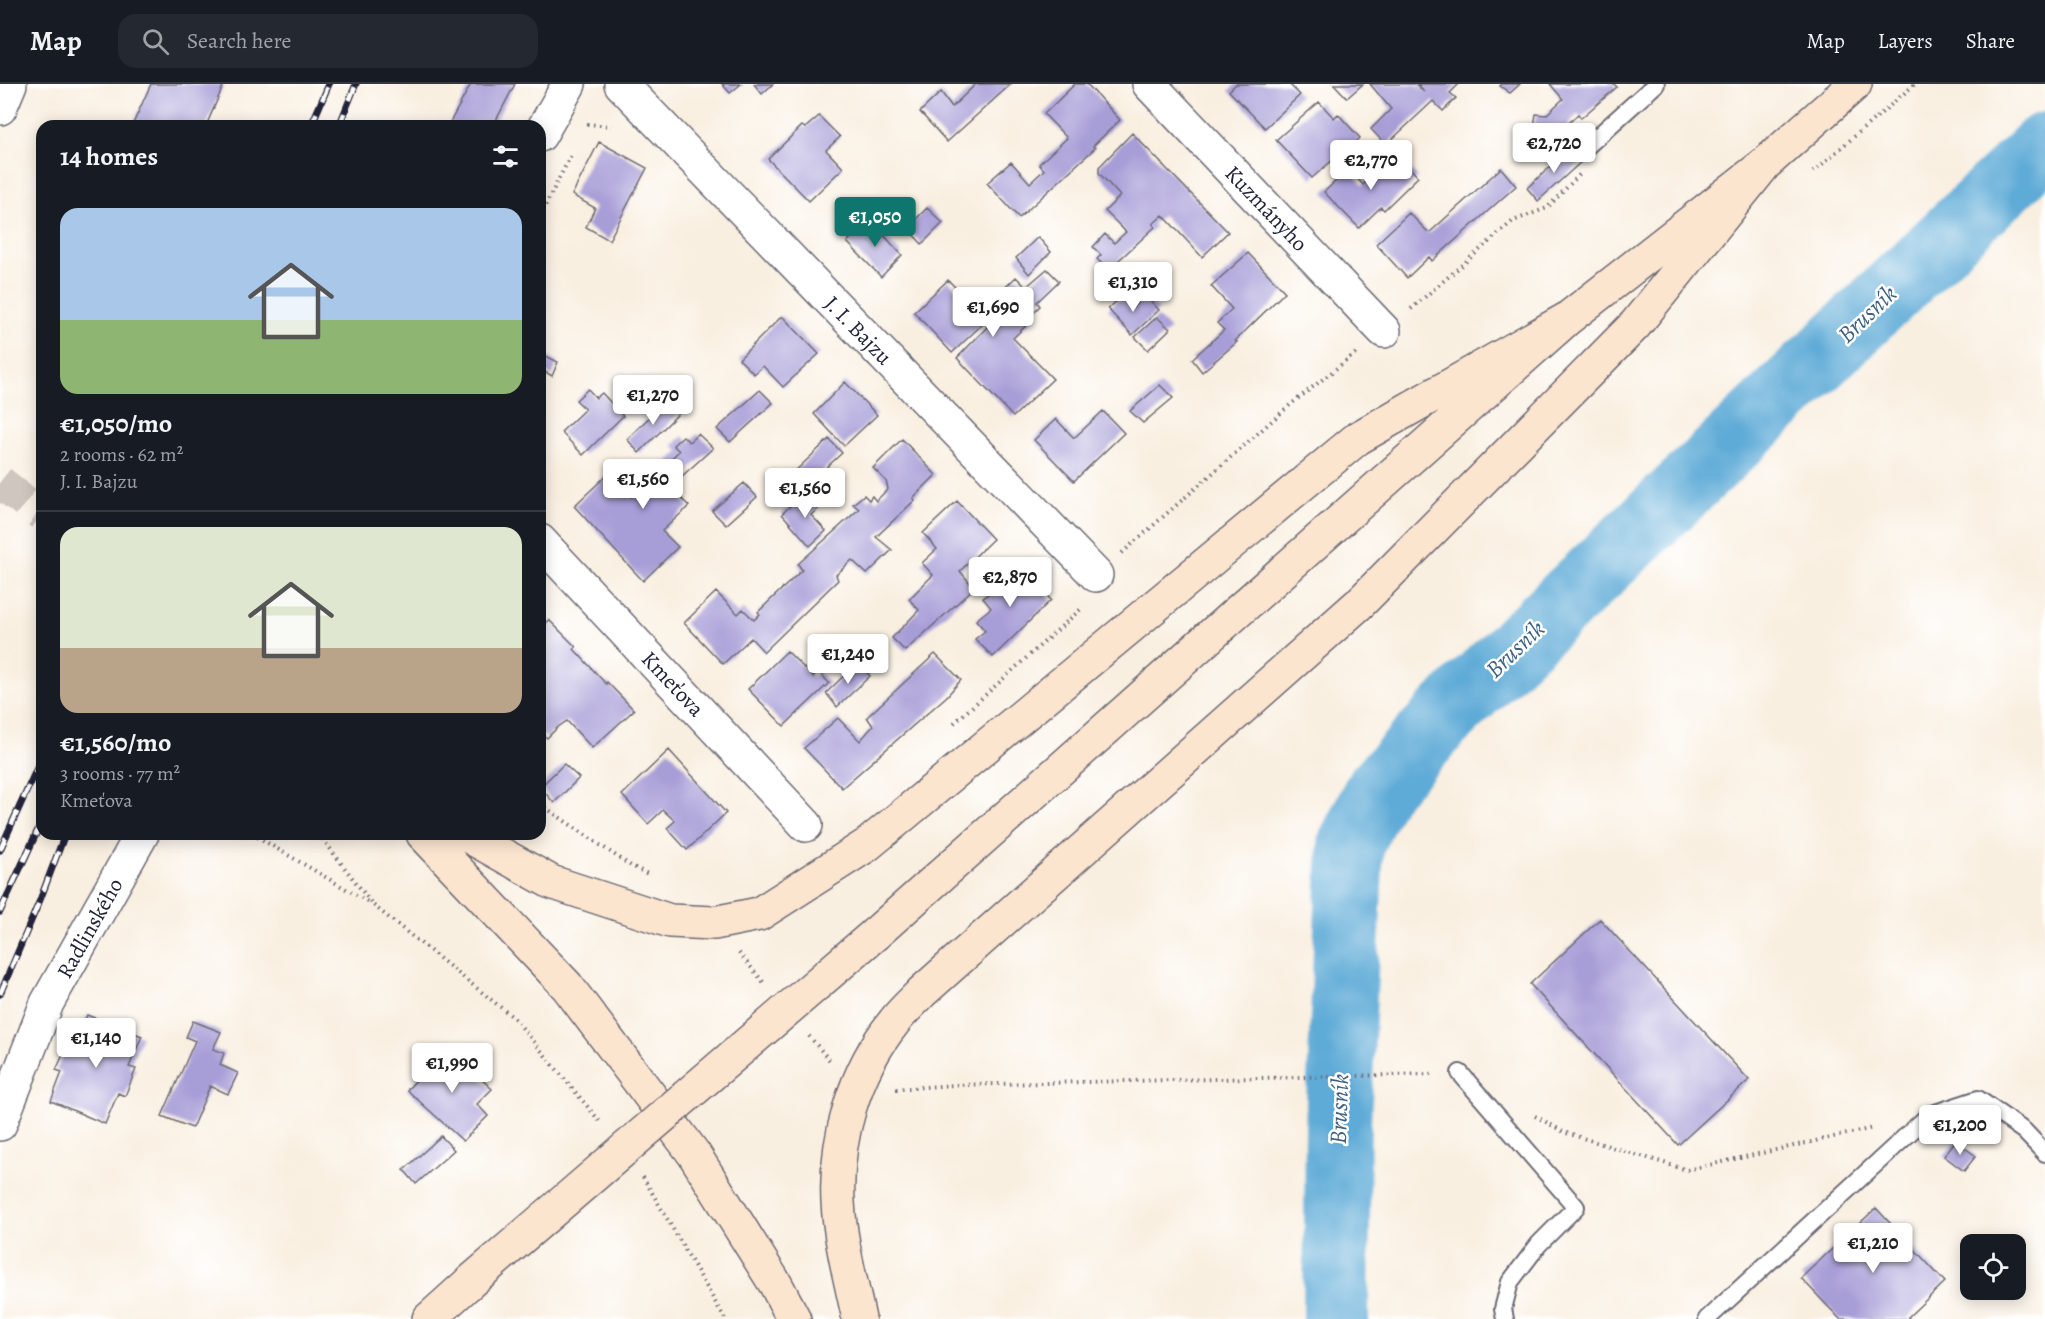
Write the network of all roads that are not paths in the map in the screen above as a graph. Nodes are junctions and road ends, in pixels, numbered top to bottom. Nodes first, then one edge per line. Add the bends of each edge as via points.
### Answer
1 (10, 84) edge
2 (569, 84) edge
3 (621, 84) edge
4 (1149, 84) edge
5 (1656, 84) edge
6 (1855, 84) edge
7 (0, 108) edge
8 (546, 124) edge
9 (1586, 147) road end
10 (1765, 164) junction
11 (1567, 319) junction
12 (1384, 331) road end
13 (546, 547) edge
14 (1096, 575) road end
15 (806, 825) dead end
16 (139, 840) edge
17 (429, 840) edge
18 (476, 840) edge
19 (1460, 1073) road end
20 (0, 1124) edge
21 (2045, 1153) edge
22 (429, 1319) edge
23 (794, 1319) edge
24 (859, 1319) edge
25 (1505, 1319) edge
26 (1707, 1319) edge

1 - 7 street
2 - 8 street
3 - 14 street, J. I. Bajzu
4 - 12 street, Kuzmányho
5 - 9 lane
6 - 10 main road
10 - 11 main road
10 - 24 main road via 1635,325 1359,604 894,1021 876,1047 855,1091 840,1142 838,1202
11 - 18 main road via 1358,438 867,845 759,914 714,923 670,921 550,882
11 - 22 main road, bridge via 875,934
13 - 15 street, Kmeťova
16 - 20 street, Radlinského via 47,1003
17 - 23 main road via 567,986 694,1154
19 - 25 lane via 1576,1207 1509,1282 1503,1309
21 - 26 lane via 2024,1131 1978,1099 1929,1115

